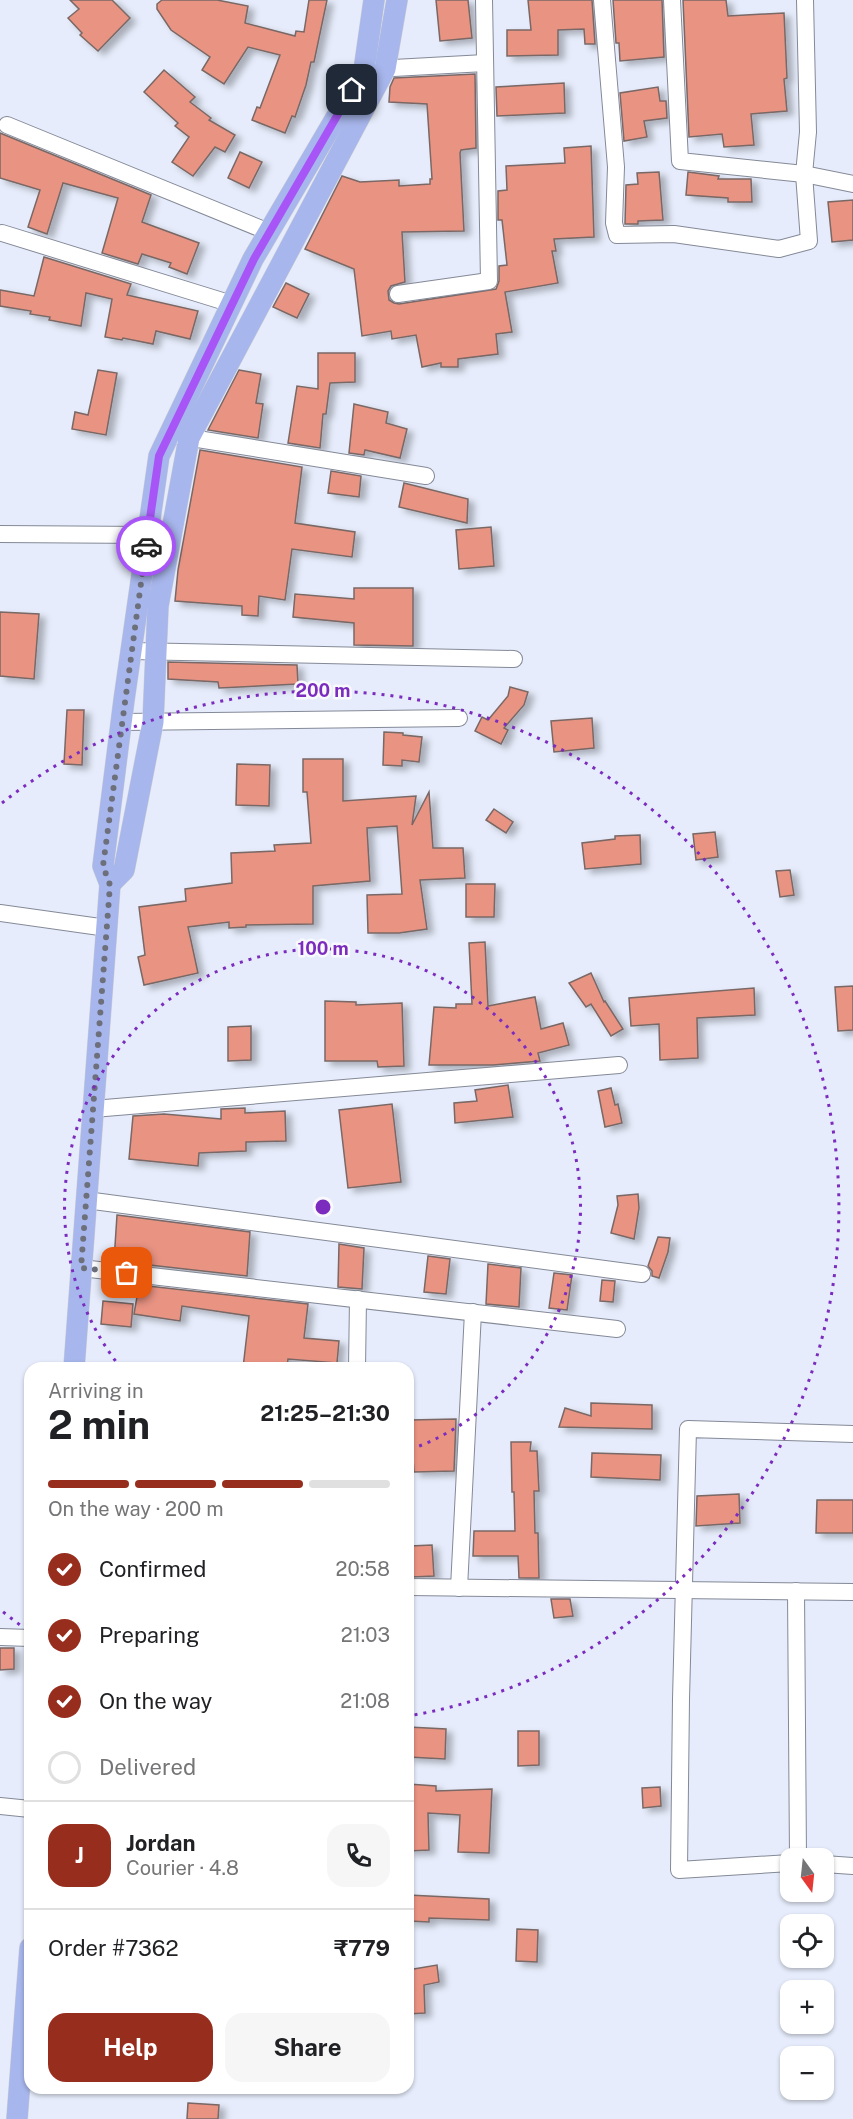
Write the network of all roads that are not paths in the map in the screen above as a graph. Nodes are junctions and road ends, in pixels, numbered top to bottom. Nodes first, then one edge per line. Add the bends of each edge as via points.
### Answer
1 (374, 0) edge
2 (397, 0) edge
3 (484, 0) edge
4 (602, 0) edge
5 (672, 0) edge
6 (805, 0) edge
7 (485, 63) junction
8 (385, 69) junction
9 (364, 70) junction
10 (7, 125) dead end
11 (804, 174) junction
12 (853, 184) edge
13 (269, 232) junction
14 (2, 233) dead end
15 (398, 294) dead end
16 (232, 304) junction
17 (179, 436) junction
18 (426, 477) dead end
19 (0, 534) edge
20 (148, 535) junction
21 (131, 651) junction
22 (156, 652) junction
23 (514, 659) dead end
24 (459, 718) dead end
25 (123, 722) junction
26 (153, 722) junction
27 (110, 885) junction
28 (0, 913) edge
29 (107, 928) junction
30 (619, 1065) dead end
31 (93, 1109) junction
32 (86, 1200) junction
33 (81, 1268) junction
34 (642, 1274) dead end
35 (358, 1299) junction
36 (473, 1312) junction
37 (617, 1329) dead end
38 (74, 1362) edge
39 (357, 1362) edge
40 (853, 1434) edge
41 (414, 1587) edge
42 (459, 1588) junction
43 (683, 1590) junction
44 (796, 1591) junction
45 (853, 1592) edge
46 (0, 1638) edge
47 (24, 1638) edge
48 (0, 1806) edge
49 (24, 1808) edge
50 (798, 1848) edge
51 (780, 1864) edge
52 (834, 1865) edge
53 (853, 1866) edge
54 (24, 2027) edge
55 (17, 2119) edge

1 - 9 main road
2 - 8 main road
3 - 7 street
4 - 11 street via 616,167 616,235 674,234 779,249 809,241
5 - 11 street via 680,161
6 - 11 street via 808,132
7 - 8 street
7 - 15 street via 489,281
8 - 9 street
8 - 17 main road
9 - 13 main road
10 - 13 street
11 - 12 street
13 - 16 main road
14 - 16 street
16 - 17 main road
17 - 18 street
17 - 20 main road via 159,456
17 - 22 main road
19 - 20 street
20 - 21 main road
21 - 22 street
21 - 25 main road
22 - 23 street
22 - 26 main road
24 - 26 street
25 - 26 street
25 - 27 main road via 103,866
26 - 27 main road via 124,870
27 - 29 main road
28 - 29 street
29 - 31 main road
30 - 31 street
31 - 32 main road
32 - 33 main road
32 - 34 street
33 - 35 street
33 - 38 main road
35 - 36 street
35 - 39 street
36 - 37 street
36 - 42 street
40 - 43 street via 688,1429
41 - 42 street
42 - 43 street
43 - 44 street
43 - 51 street via 680,1870
44 - 45 street
44 - 50 street
46 - 47 street
48 - 49 street
52 - 53 street
54 - 55 main road

